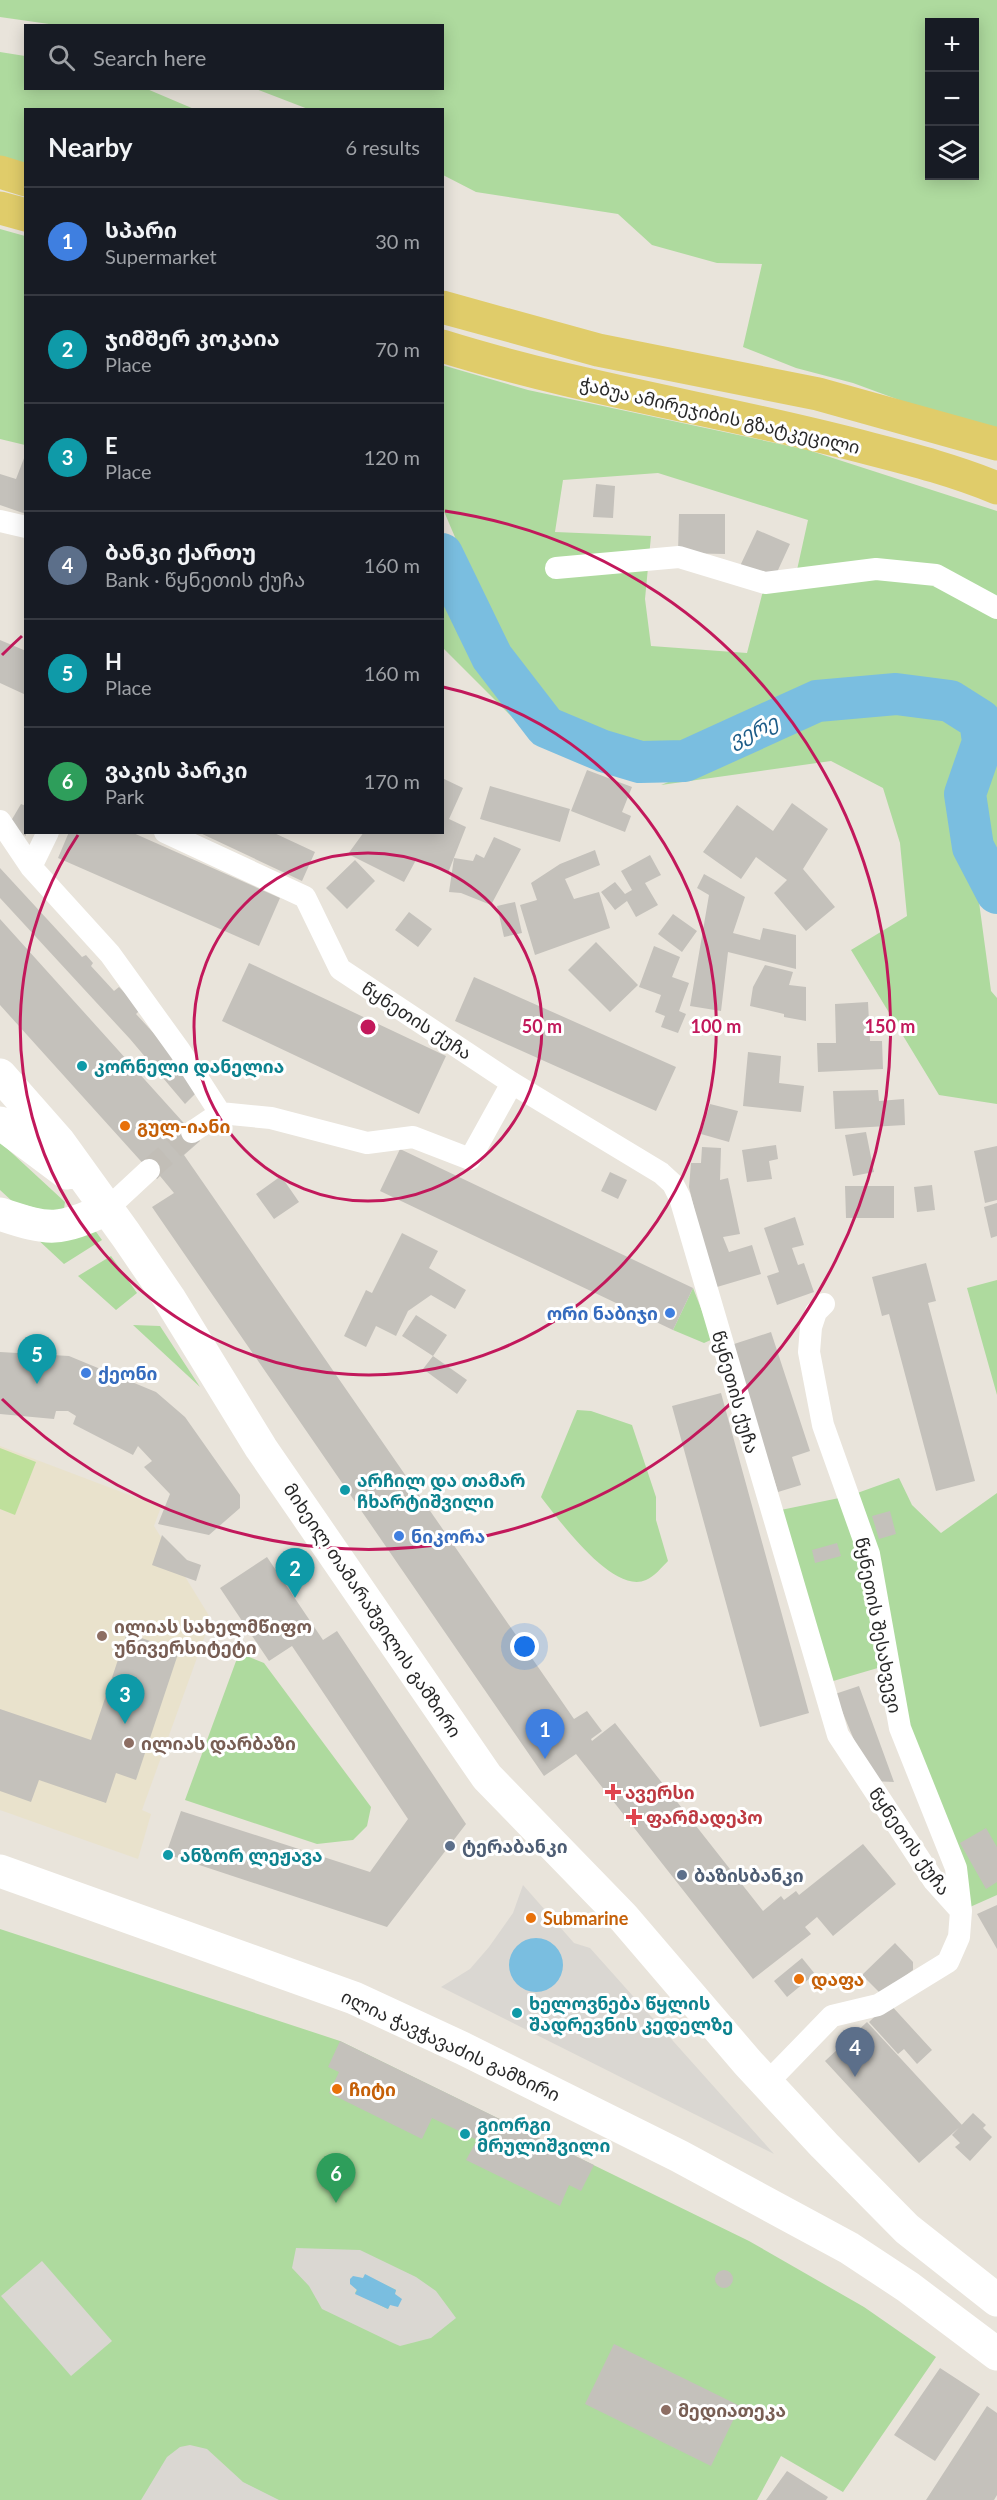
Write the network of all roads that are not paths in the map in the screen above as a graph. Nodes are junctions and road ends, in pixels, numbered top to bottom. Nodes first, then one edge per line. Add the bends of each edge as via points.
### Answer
1 (0, 172) edge
2 (24, 179) edge
3 (0, 208) edge
4 (24, 214) edge
5 (444, 308) edge
6 (444, 347) edge
7 (997, 444) edge
8 (997, 488) edge
9 (0, 521) edge
10 (24, 527) edge
11 (556, 568) dead end
12 (997, 608) edge
13 (0, 821) edge
14 (47, 834) edge
15 (169, 834) edge
16 (31, 867) junction
17 (0, 1075) edge
18 (512, 1083) junction
19 (220, 1113) junction
20 (0, 1123) edge
21 (192, 1132) tunnel mouth
22 (149, 1170) tunnel mouth
23 (100, 1200) junction
24 (0, 1214) edge
25 (824, 1304) dead end
26 (0, 1871) edge
27 (961, 1911) junction
28 (767, 2083) junction
29 (997, 2300) edge
30 (997, 2354) edge

1 - 2 main road
3 - 4 main road
5 - 7 main road, ჭაბუა ამირეჯიბის გზატკეცილი via 598,350 818,394
6 - 8 main road, ჭაბუა ამირეჯიბის გზატკეცილი via 584,384 800,430 922,462
9 - 10 street
11 - 12 street via 679,557 765,583 876,569 936,575
13 - 16 street
14 - 16 street
15 - 18 street, წყნეთის ქუჩა via 305,897 340,969
16 - 19 street via 110,954
17 - 23 main road, მიხეილ თამარაშვილის გამზირი via 59,1142
18 - 19 street via 470,1159 413,1137 367,1143 271,1118
18 - 27 street, წყნეთის ქუჩა via 673,1184 838,1735 934,1881
19 - 21 street
20 - 23 main road
22 - 23 street
23 - 24 main road via 73,1224 54,1228
23 - 28 main road, მიხეილ თამარაშვილის გამზირი via 169,1298 261,1448 487,1778 623,1917
25 - 27 street, წყნეთის შესახვევი via 816,1312 811,1327 809,1352 823,1425 869,1554 900,1728 956,1868
26 - 30 main road, ილია ჭავჭავაძის გამზირი via 354,1998 462,2048 679,2156 849,2248
27 - 28 street, წყნეთის ქუჩა via 959,1937 948,1962 878,2005 832,2016
28 - 29 main road via 907,2229

